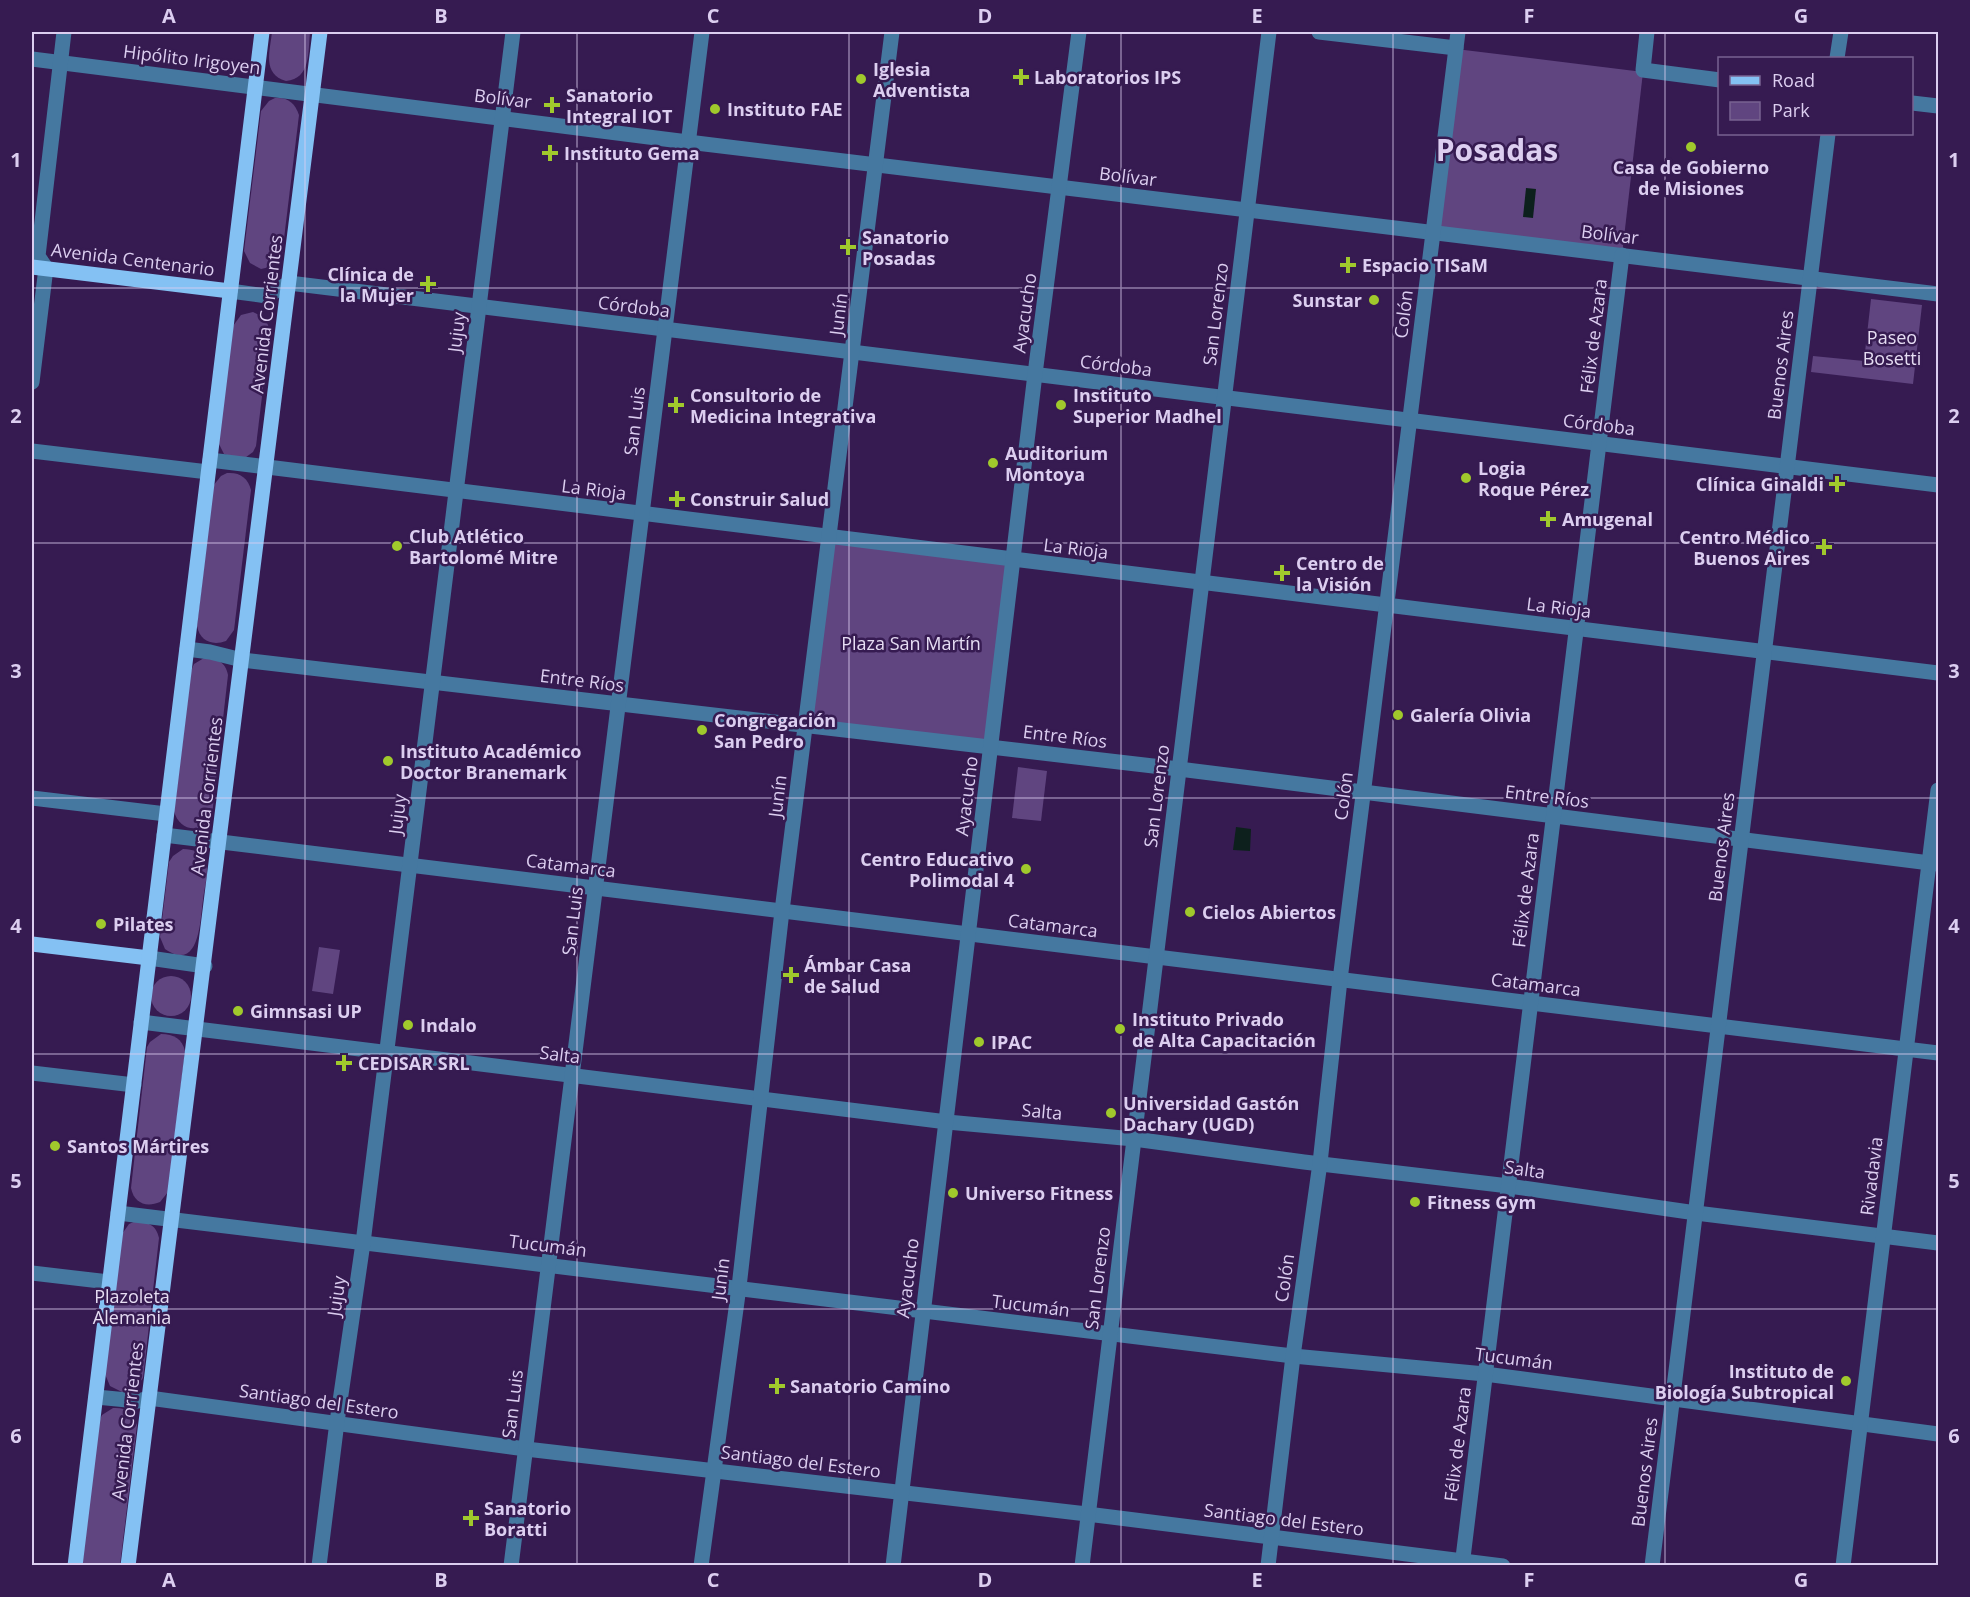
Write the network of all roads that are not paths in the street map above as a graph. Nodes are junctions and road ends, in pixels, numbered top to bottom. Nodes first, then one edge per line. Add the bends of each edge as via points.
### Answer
1 (64, 32) edge
2 (262, 32) edge
3 (320, 32) edge
4 (513, 32) edge
5 (702, 32) edge
6 (892, 32) edge
7 (1079, 32) edge
8 (1269, 32) edge
9 (1318, 32) edge
10 (1458, 32) edge
11 (1647, 32) edge
12 (1841, 32) edge
13 (1456, 48) junction
14 (1837, 57) edge
15 (32, 58) edge
16 (61, 62) junction
17 (1718, 80) edge
18 (255, 86) junction
19 (313, 93) junction
20 (1913, 103) edge
21 (1938, 106) edge
22 (502, 118) junction
23 (1828, 135) edge
24 (688, 142) junction
25 (876, 165) junction
26 (1060, 187) junction
27 (1247, 210) junction
28 (1432, 233) junction
29 (1622, 255) junction
30 (39, 268) edge
31 (1810, 278) junction
32 (289, 283) junction
33 (230, 291) junction
34 (1938, 294) edge
35 (479, 307) junction
36 (664, 329) junction
37 (853, 352) junction
38 (1035, 375) junction
39 (32, 382) edge
40 (1224, 398) junction
41 (1409, 420) junction
42 (1599, 443) junction
43 (32, 451) edge
44 (209, 466) junction
45 (266, 466) junction
46 (1787, 466) junction
47 (1938, 485) edge
48 (456, 491) junction
49 (642, 514) junction
50 (830, 537) junction
51 (1013, 560) junction
52 (1203, 583) junction
53 (1386, 606) junction
54 (1577, 629) junction
55 (187, 649) junction
56 (1765, 652) junction
57 (242, 660) junction
58 (1938, 674) edge
59 (433, 682) junction
60 (618, 704) junction
61 (805, 726) junction
62 (991, 748) junction
63 (1179, 769) junction
64 (1938, 790) edge
65 (1363, 793) junction
66 (32, 798) edge
67 (166, 813) junction
68 (1554, 817) junction
69 (164, 835) junction
70 (1742, 840) junction
71 (220, 842) junction
72 (1934, 863) edge
73 (410, 865) junction
74 (596, 888) junction
75 (782, 911) junction
76 (969, 934) junction
77 (32, 944) edge
78 (1156, 957) junction
79 (149, 958) junction
80 (205, 966) junction
81 (1340, 980) junction
82 (1531, 1003) junction
83 (141, 1022) junction
84 (1719, 1026) junction
85 (196, 1029) junction
86 (1906, 1050) junction
87 (387, 1052) junction
88 (1938, 1053) edge
89 (32, 1073) edge
90 (572, 1075) junction
91 (134, 1085) junction
92 (761, 1098) junction
93 (947, 1122) junction
94 (1134, 1139) junction
95 (1320, 1163) junction
96 (1509, 1186) junction
97 (118, 1213) junction
98 (1696, 1213) junction
99 (172, 1219) junction
100 (1883, 1237) junction
101 (363, 1243) junction
102 (1938, 1243) edge
103 (549, 1265) junction
104 (32, 1273) edge
105 (109, 1282) junction
106 (739, 1287) junction
107 (922, 1312) junction
108 (1109, 1335) junction
109 (1293, 1356) junction
110 (1485, 1374) junction
111 (96, 1397) junction
112 (1673, 1397) junction
113 (149, 1398) junction
114 (337, 1422) junction
115 (1860, 1425) junction
116 (1938, 1434) edge
117 (526, 1449) junction
118 (713, 1471) junction
119 (901, 1493) junction
120 (1087, 1514) junction
121 (1271, 1538) junction
122 (1462, 1563) edge
123 (75, 1566) edge
124 (128, 1566) edge
125 (319, 1566) edge
126 (510, 1566) edge
127 (701, 1566) edge
128 (893, 1566) edge
129 (1082, 1566) edge
130 (1268, 1566) edge
131 (1503, 1566) edge
132 (1652, 1566) edge
133 (1843, 1566) edge

1 - 16 street
2 - 18 main road, Avenida Corrientes
3 - 19 main road, Avenida Corrientes
4 - 22 street, Jujuy
5 - 24 street, San Luis
6 - 25 street, Junín
7 - 26 street, Ayacucho
8 - 27 street, San Lorenzo
9 - 13 street
10 - 13 street, Colón
11 - 17 street via 1643,70
12 - 14 street
13 - 28 street, Colón
15 - 16 street, Hipólito Irigoyen
16 - 18 street, Hipólito Irigoyen
16 - 30 street
18 - 19 street, Hipólito Irigoyen
18 - 33 main road, Avenida Corrientes
19 - 22 street, Bolívar
19 - 32 main road, Avenida Corrientes
20 - 21 street
22 - 24 street, Bolívar
22 - 35 street, Jujuy
23 - 31 street, Buenos Aires
24 - 25 street, Bolívar
24 - 36 street, San Luis
25 - 26 street, Bolívar
25 - 37 street, Junín
26 - 27 street, Bolívar
26 - 38 street, Ayacucho
27 - 28 street, Bolívar
27 - 40 street, San Lorenzo
28 - 29 street, Bolívar
28 - 41 street, Colón
29 - 31 street, Bolívar
29 - 42 street, Félix de Azara
30 - 33 main road, Avenida Centenario
30 - 39 street
31 - 34 street, Bolívar
31 - 46 street, Buenos Aires
32 - 33 street via 267,296
32 - 35 street, Córdoba
32 - 45 main road, Avenida Corrientes
33 - 44 main road, Avenida Corrientes
35 - 36 street, Córdoba
35 - 48 street, Jujuy
36 - 37 street, Córdoba
36 - 49 street, San Luis
37 - 38 street, Córdoba
37 - 50 street, Junín
38 - 40 street, Córdoba
38 - 51 street, Ayacucho
40 - 41 street, Córdoba
40 - 52 street, San Lorenzo
41 - 42 street, Córdoba
41 - 53 street, Colón
42 - 46 street, Córdoba
42 - 54 street, Félix de Azara
43 - 44 street, La Rioja
44 - 45 street, La Rioja
44 - 55 main road, Avenida Corrientes
45 - 48 street, La Rioja
45 - 57 main road, Avenida Corrientes
46 - 47 street, Córdoba
46 - 56 street, Buenos Aires
48 - 49 street, La Rioja
48 - 59 street, Jujuy
49 - 50 street, La Rioja
49 - 60 street, San Luis
50 - 51 street, La Rioja
50 - 61 street, Junín
51 - 52 street, La Rioja
51 - 62 street, Ayacucho
52 - 53 street, La Rioja
52 - 63 street, San Lorenzo
53 - 54 street, La Rioja
53 - 65 street, Colón
54 - 56 street, La Rioja
54 - 68 street, Félix de Azara
55 - 57 street, Entre Ríos
55 - 67 main road, Avenida Corrientes
56 - 58 street, La Rioja
56 - 70 street, Buenos Aires
57 - 59 street, Entre Ríos
57 - 71 main road, Avenida Corrientes
59 - 60 street, Entre Ríos
59 - 73 street, Jujuy
60 - 61 street, Entre Ríos
60 - 74 street, San Luis
61 - 62 street, Entre Ríos
61 - 75 street, Junín
62 - 63 street, Entre Ríos
62 - 76 street, Ayacucho
63 - 65 street, Entre Ríos
63 - 78 street, San Lorenzo
64 - 72 street, Rivadavia
65 - 68 street, Entre Ríos
65 - 81 street, Colón
66 - 67 street
67 - 69 main road, Avenida Corrientes
68 - 70 street, Entre Ríos
68 - 82 street, Félix de Azara
69 - 71 street, Catamarca
69 - 79 main road, Avenida Corrientes
70 - 72 street, Entre Ríos
70 - 84 street, Buenos Aires
71 - 73 street, Catamarca
71 - 80 main road, Avenida Corrientes
72 - 86 street, Rivadavia
73 - 74 street, Catamarca
73 - 87 street, Jujuy
74 - 75 street, Catamarca
74 - 90 street, San Luis
75 - 76 street, Catamarca
75 - 92 street, Junín
76 - 78 street, Catamarca
76 - 93 street, Ayacucho
77 - 79 main road
78 - 81 street, Catamarca
78 - 94 street, San Lorenzo
79 - 80 street
79 - 83 main road, Avenida Corrientes
80 - 85 main road, Avenida Corrientes
81 - 82 street, Catamarca
81 - 95 street, Colón
82 - 84 street, Catamarca
82 - 96 street, Félix de Azara
83 - 85 street, Salta
83 - 91 main road, Avenida Corrientes
84 - 86 street, Catamarca
84 - 98 street, Buenos Aires
85 - 87 street, Salta
85 - 99 main road, Avenida Corrientes
86 - 88 street, Catamarca
86 - 100 street, Rivadavia
87 - 90 street, Salta
87 - 101 street, Jujuy
89 - 91 street
90 - 92 street, Salta
90 - 103 street, San Luis
91 - 97 main road, Avenida Corrientes
92 - 93 street, Salta
92 - 106 street, Junín
93 - 94 street, Salta
93 - 107 street, Ayacucho
94 - 95 street, Salta
94 - 108 street, San Lorenzo
95 - 96 street, Salta
95 - 109 street, Colón
96 - 98 street, Salta
96 - 110 street, Félix de Azara
97 - 99 street, Tucumán
97 - 105 main road, Avenida Corrientes
98 - 100 street, Salta
98 - 112 street, Buenos Aires
99 - 101 street, Tucumán
99 - 113 main road, Avenida Corrientes
100 - 102 street, Salta
100 - 115 street, Rivadavia
101 - 103 street, Tucumán
101 - 114 street, Jujuy
103 - 106 street, Tucumán
103 - 117 street, San Luis
104 - 105 street
105 - 111 main road, Avenida Corrientes
106 - 107 street, Tucumán
106 - 118 street, Junín
107 - 108 street, Tucumán
107 - 119 street, Ayacucho
108 - 109 street, Tucumán
108 - 120 street, San Lorenzo
109 - 110 street, Tucumán
109 - 121 street, Colón
110 - 112 street, Tucumán
110 - 122 street, Félix de Azara
111 - 113 street, Santiago del Estero via 138,1401
111 - 123 main road, Avenida Corrientes
112 - 115 street, Tucumán
112 - 132 street, Buenos Aires
113 - 114 street, Santiago del Estero
113 - 124 main road, Avenida Corrientes
114 - 117 street, Santiago del Estero
114 - 125 street, Jujuy
115 - 116 street, Tucumán
115 - 133 street, Rivadavia
117 - 118 street, Santiago del Estero
117 - 126 street, San Luis
118 - 119 street, Santiago del Estero
118 - 127 street, Junín
119 - 120 street, Santiago del Estero
119 - 128 street, Ayacucho
120 - 121 street, Santiago del Estero
120 - 129 street, San Lorenzo
121 - 122 street, Santiago del Estero
121 - 130 street, Colón
122 - 131 street, Santiago del Estero

